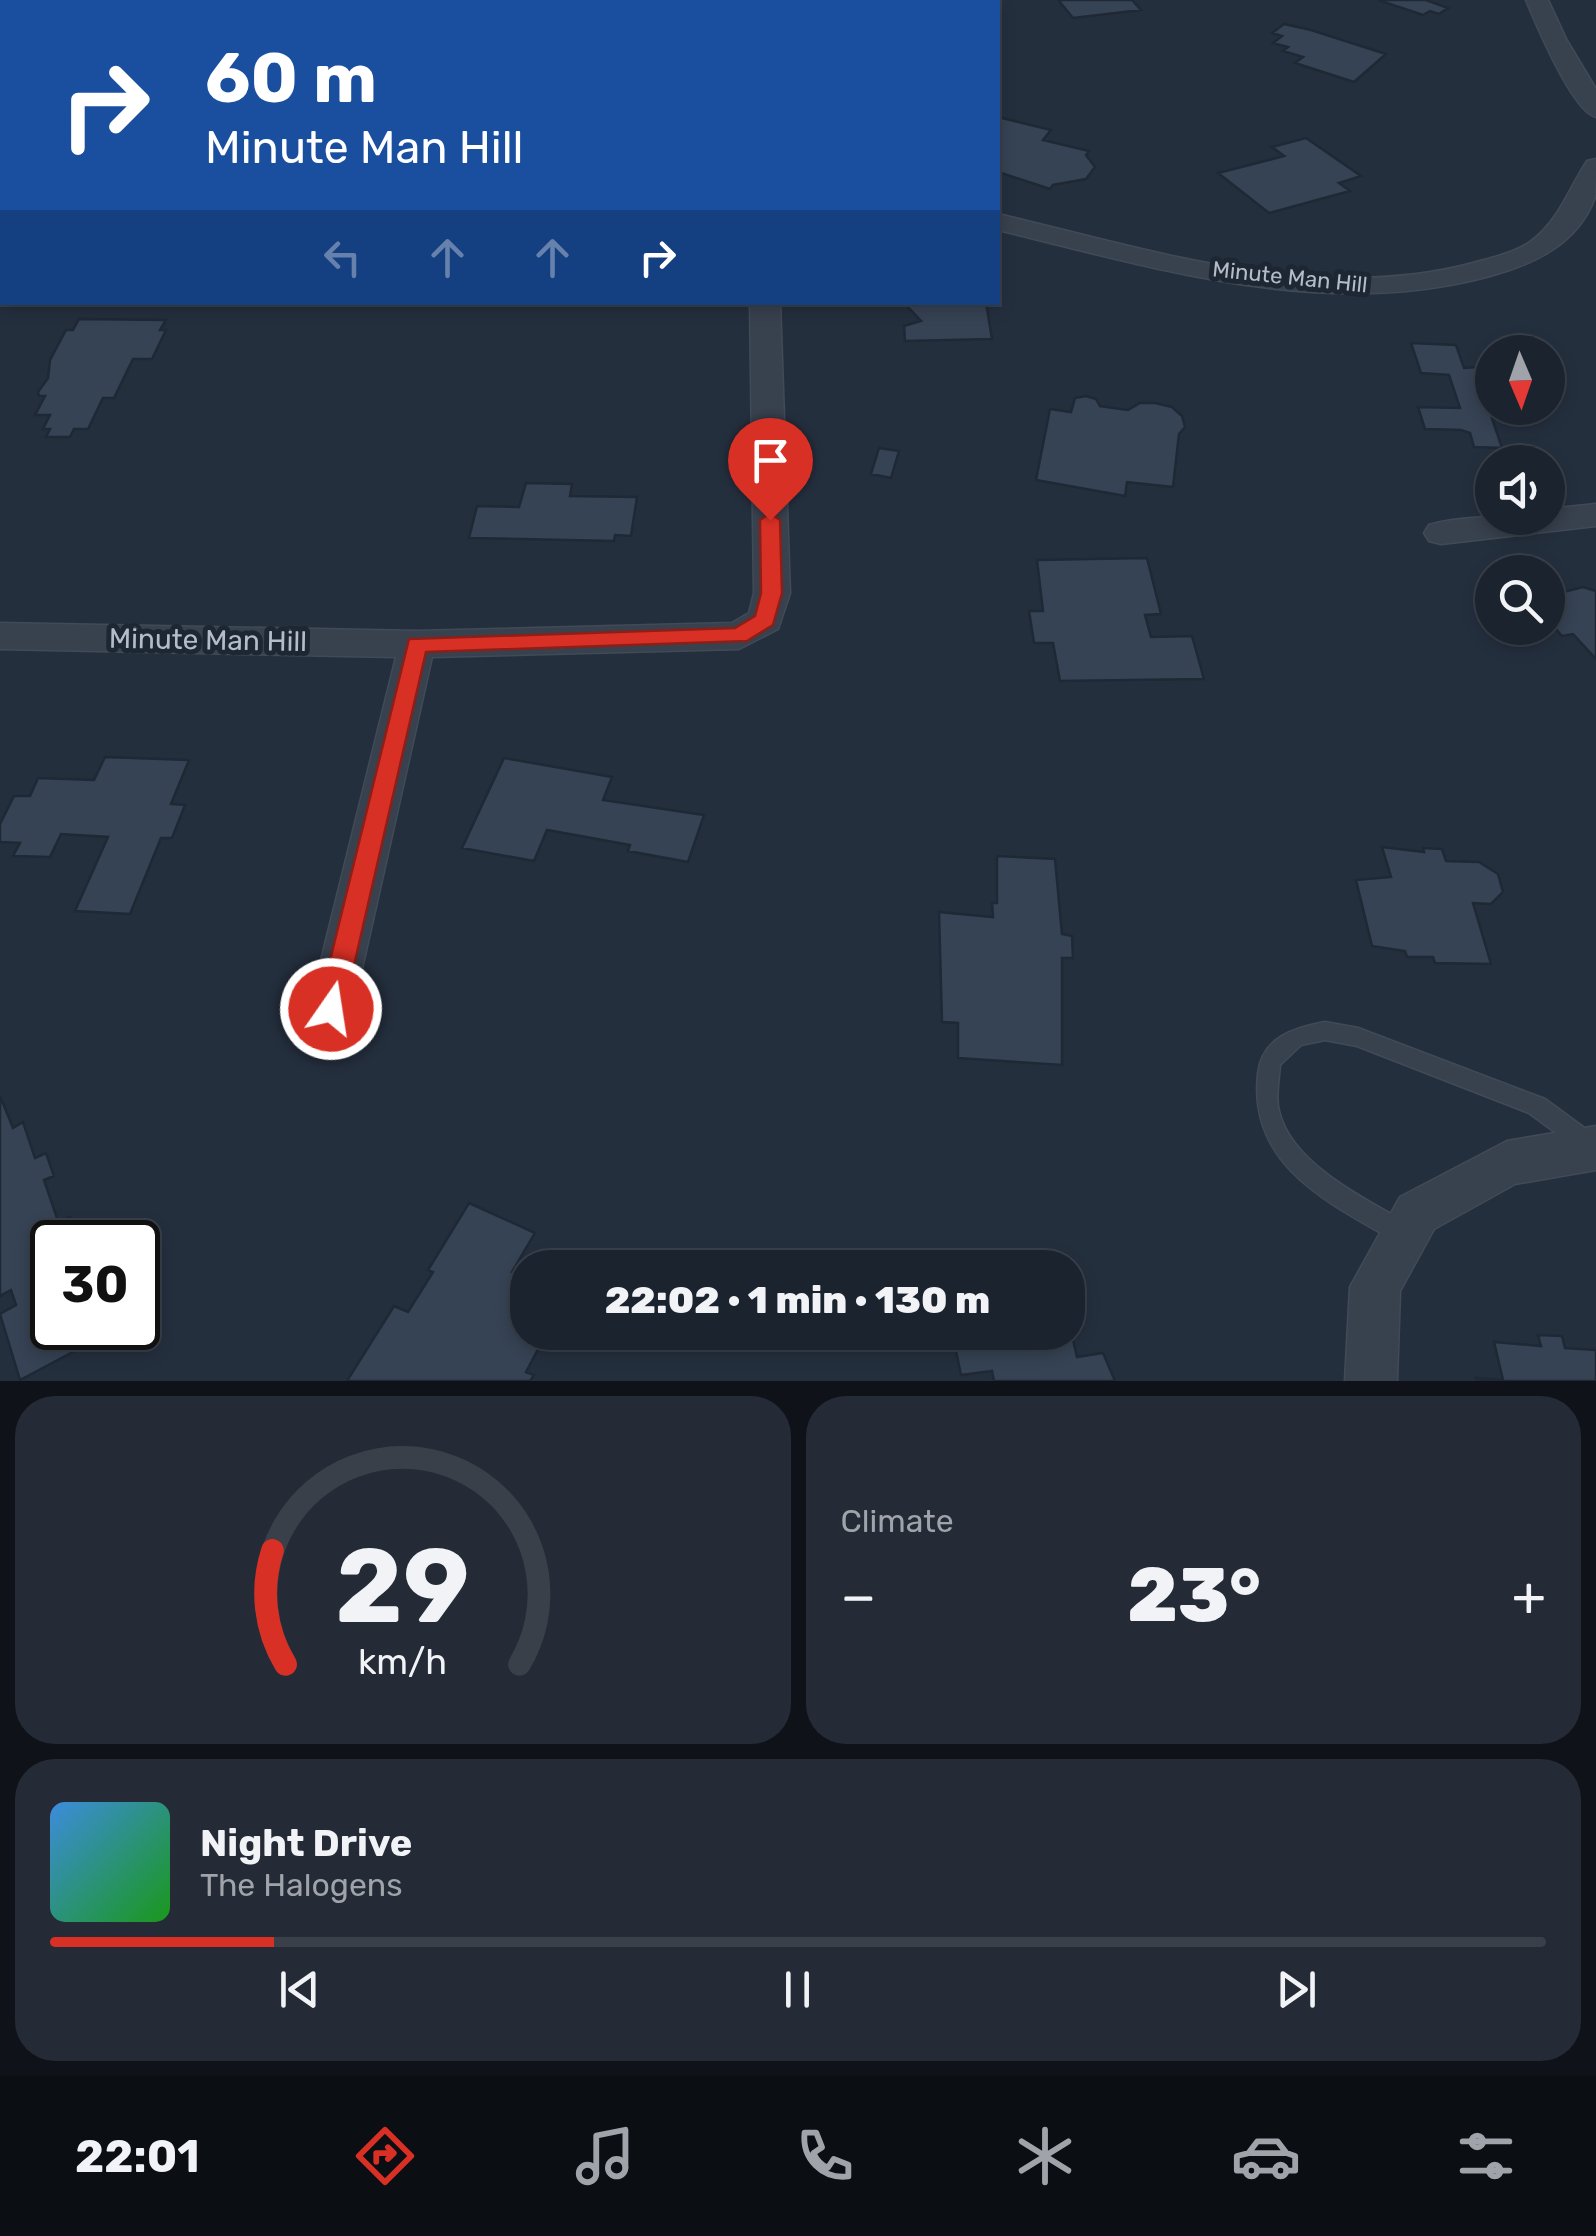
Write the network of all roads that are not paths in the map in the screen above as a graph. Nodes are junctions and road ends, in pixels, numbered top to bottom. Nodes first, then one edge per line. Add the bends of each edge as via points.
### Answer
1 (1537, 0) edge
2 (1596, 110) edge
3 (1596, 166) edge
4 (1000, 222) edge
5 (766, 305) edge
6 (1596, 515) edge
7 (1441, 533) dead end
8 (0, 636) edge
9 (416, 644) junction
10 (331, 1009) dead end
11 (1595, 1148) edge
12 (1406, 1234) junction
13 (1371, 1381) edge

1 - 2 street
3 - 4 street, Minute Man Hill via 1572,219 1537,250 1472,275 1398,288 1191,266
5 - 9 street, Minute Man Hill via 772,593 765,620 739,636
6 - 7 street
8 - 9 street, Minute Man Hill
9 - 10 street
11 - 12 street via 1507,1164 1418,1213
11 - 12 lane via 1537,1106 1358,1037 1325,1031 1295,1036 1270,1061 1268,1114 1316,1181
12 - 13 street via 1375,1287

